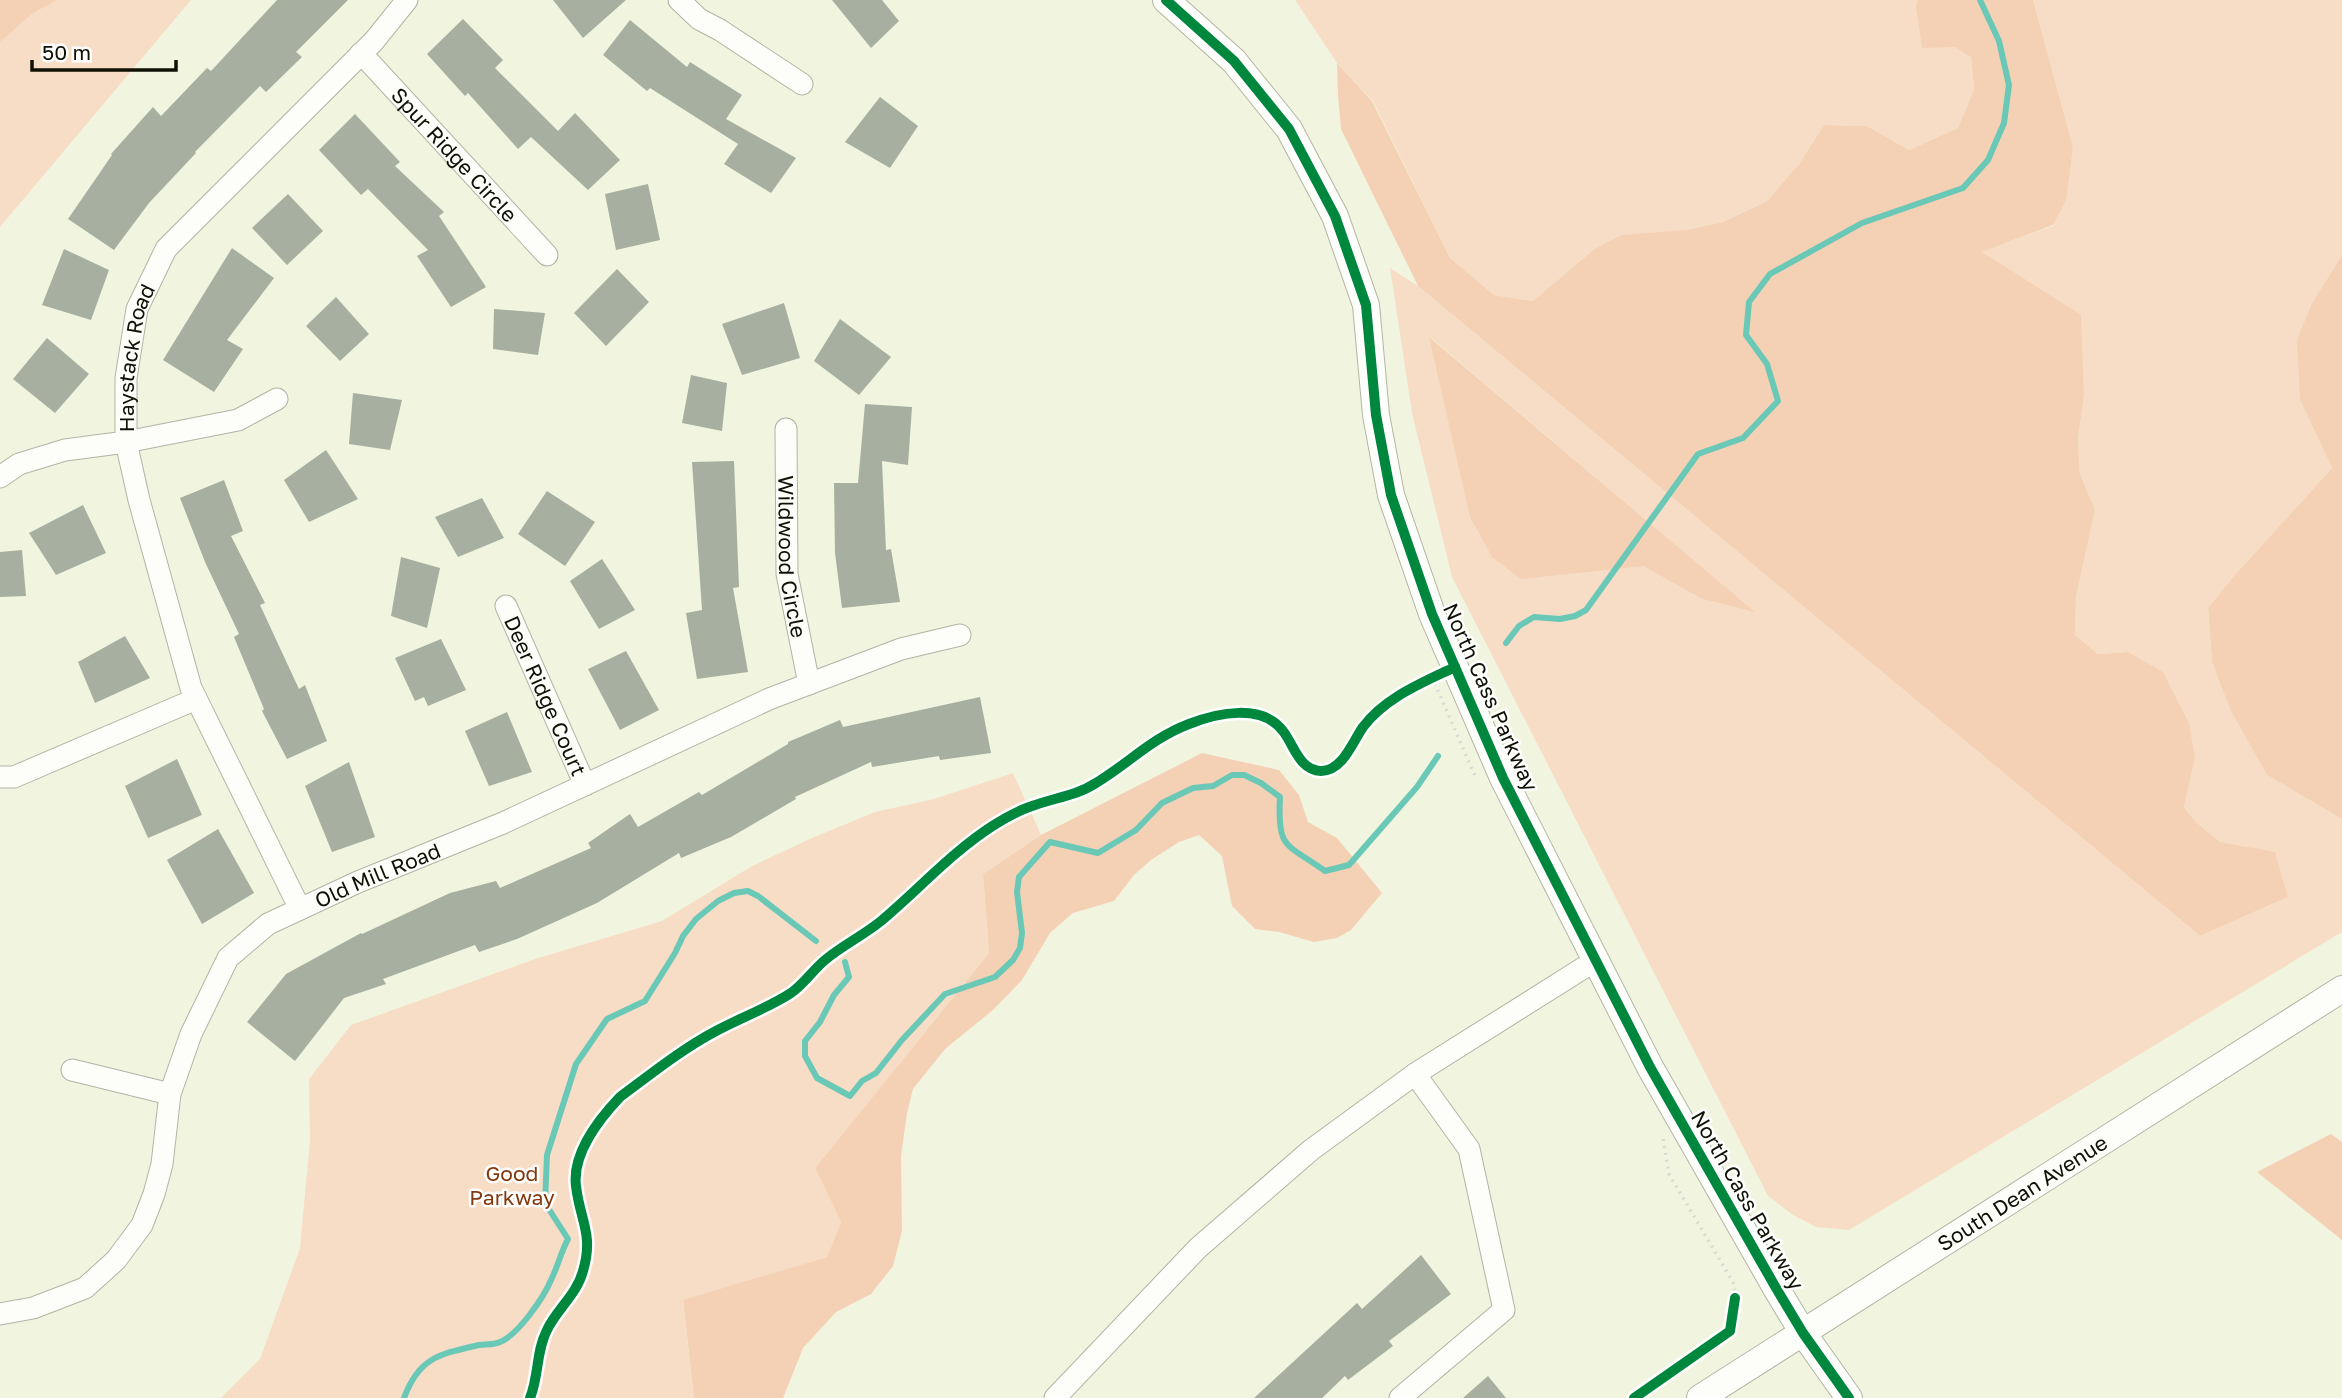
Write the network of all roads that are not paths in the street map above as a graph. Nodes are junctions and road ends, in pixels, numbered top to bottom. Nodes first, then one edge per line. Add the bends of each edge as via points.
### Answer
1 (407, 0) edge
2 (679, 0) edge
3 (1166, 0) edge
4 (361, 53) junction
5 (802, 84) dead end
6 (547, 255) dead end
7 (277, 399) dead end
8 (786, 429) dead end
9 (126, 442) junction
10 (0, 477) edge
11 (506, 606) dead end
12 (960, 635) dead end
13 (809, 684) junction
14 (196, 699) junction
15 (0, 777) edge
16 (585, 785) junction
17 (300, 909) junction
18 (1596, 960) junction
19 (2342, 989) edge
20 (72, 1070) dead end
21 (1415, 1074) junction
22 (170, 1094) junction
23 (0, 1314) edge
24 (1803, 1333) junction
25 (1055, 1398) edge
26 (1399, 1398) edge
27 (1700, 1398) edge
28 (1849, 1398) edge

1 - 4 street, Haystack Road
2 - 5 street via 699,19
3 - 18 street, North Cass Parkway via 1234,61 1289,129 1335,216 1366,305 1391,495 1432,614 1503,778
4 - 6 street, Spur Ridge Circle
4 - 9 street, Haystack Road via 166,249 137,309 126,378
7 - 9 street via 238,420
8 - 13 street, Wildwood Circle via 787,574
9 - 10 street via 65,450 19,464
9 - 14 street, Haystack Road
11 - 16 street, Deer Ridge Court
12 - 13 street, Old Mill Road via 901,649
13 - 16 street, Old Mill Road
14 - 15 street via 14,777
14 - 17 street, Haystack Road
16 - 17 street, Old Mill Road
17 - 22 street, Old Mill Road via 268,924 228,958 191,1034
18 - 21 street
18 - 24 street, North Cass Parkway via 1650,1067
19 - 24 street, South Dean Avenue
20 - 22 street
21 - 25 street via 1311,1150 1198,1248
21 - 26 street via 1469,1149 1504,1310
22 - 23 street, Old Mill Road via 154,1195 142,1225 116,1260 85,1288 33,1308
24 - 27 street, South Dean Avenue
24 - 28 street, North Cass Parkway

